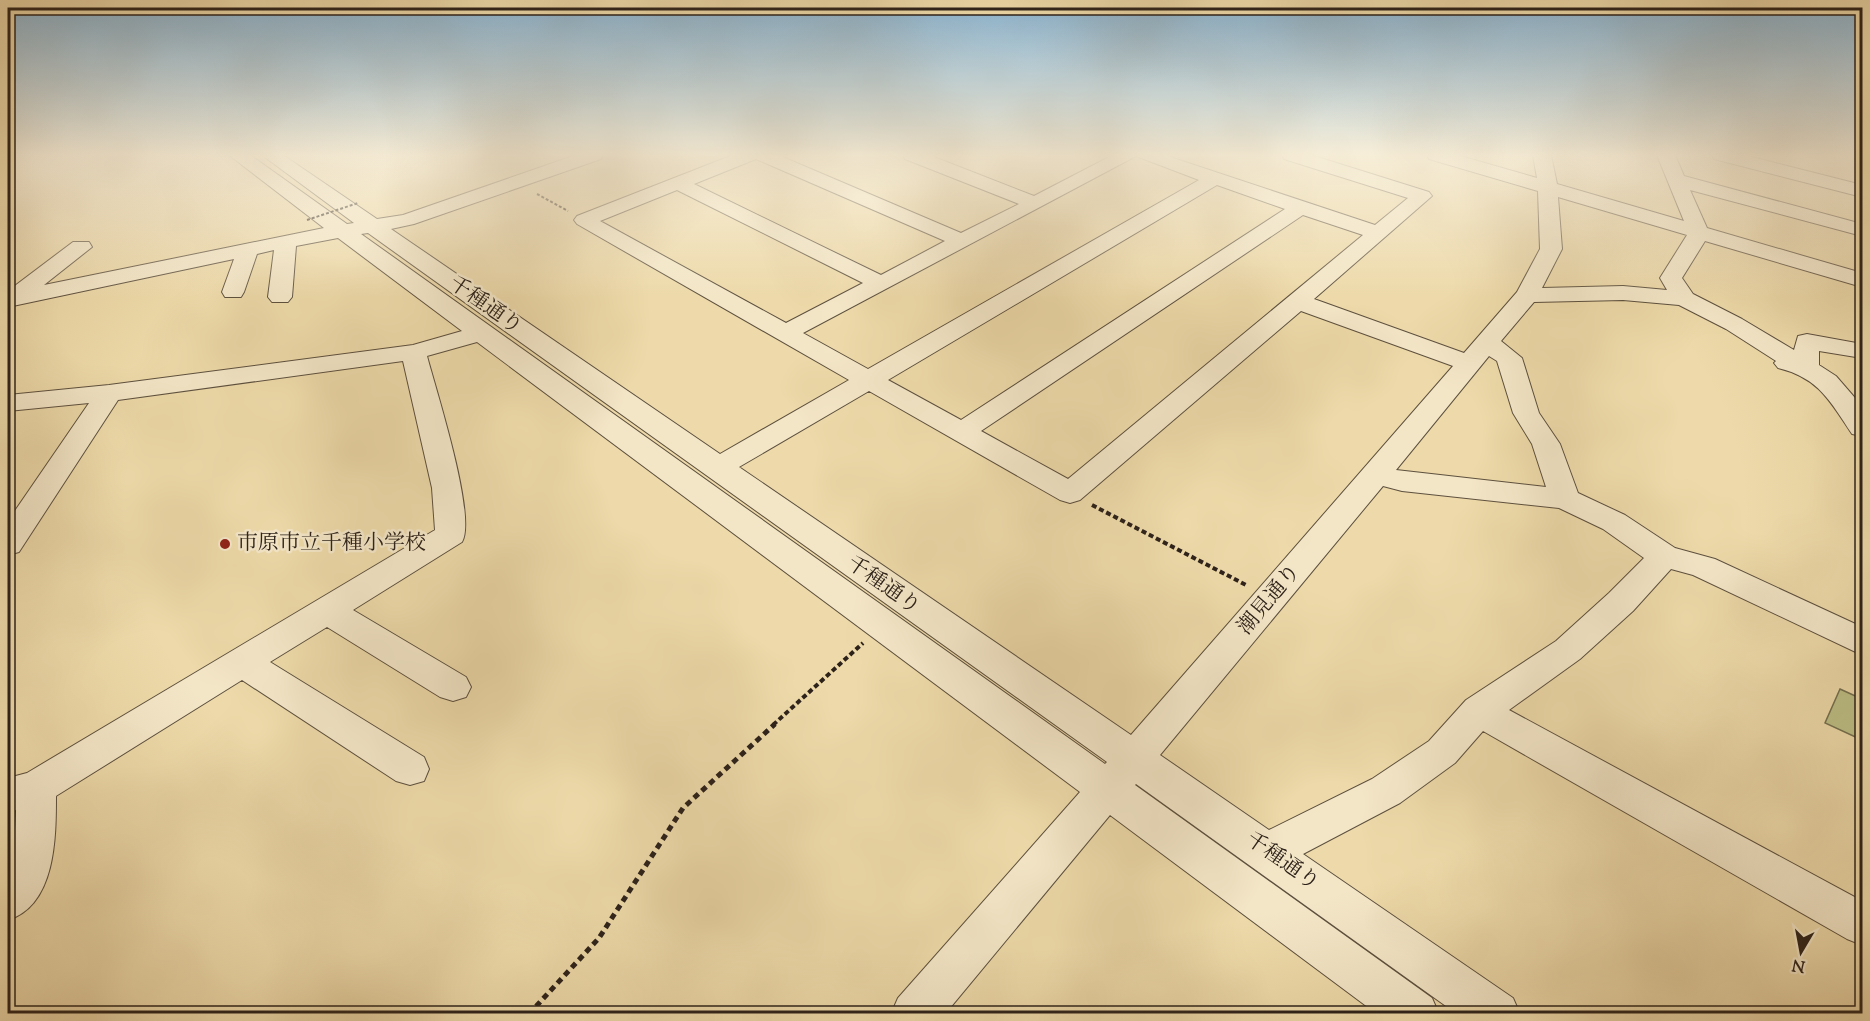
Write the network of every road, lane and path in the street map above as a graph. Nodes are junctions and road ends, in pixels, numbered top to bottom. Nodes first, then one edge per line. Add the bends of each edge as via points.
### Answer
1 (302, 203) edge
2 (345, 203) edge
3 (457, 203) edge
4 (553, 203) edge
5 (628, 203) edge
6 (717, 203) edge
7 (873, 203) edge
8 (1035, 203) edge
9 (1172, 203) edge
10 (1285, 203) edge
11 (1414, 203) edge
12 (1549, 203) edge
13 (1597, 203) edge
14 (1686, 203) edge
15 (1761, 203) edge
16 (1300, 208) junction
17 (366, 216) junction
18 (307, 220) dead end
19 (584, 220) junction
20 (1863, 230) edge
21 (342, 232) junction
22 (1377, 233) junction
23 (1699, 233) junction
24 (286, 241) junction
25 (962, 241) junction
26 (81, 247) dead end
27 (248, 249) junction
28 (1863, 280) edge
29 (880, 283) junction
30 (233, 292) dead end
31 (1527, 295) junction
32 (280, 297) dead end
33 (10, 299) edge
34 (1684, 299) junction
35 (1296, 301) junction
36 (482, 332) junction
37 (787, 332) junction
38 (1863, 351) edge
39 (412, 352) junction
40 (1477, 353) junction
41 (1756, 359) dead end
42 (1799, 364) junction
43 (870, 379) junction
44 (109, 393) junction
45 (8, 403) edge
46 (1863, 428) edge
47 (963, 431) junction
48 (715, 469) junction
49 (1377, 474) junction
50 (1070, 493) junction
51 (1565, 499) junction
52 (8, 544) edge
53 (1664, 556) junction
54 (1272, 598) junction
55 (328, 611) junction
56 (883, 624) junction
57 (1863, 642) edge
58 (243, 663) junction
59 (453, 687) dead end
60 (1479, 711) junction
61 (1132, 760) junction
62 (410, 769) dead end
63 (1107, 788) junction
64 (22, 791) edge
65 (1268, 851) junction
66 (8, 900) edge
67 (1863, 924) edge
68 (529, 1014) edge
69 (914, 1014) edge
70 (1416, 1014) edge
71 (1497, 1014) edge

1 - 21 street, 千種通り
2 - 17 street, 千種通り
3 - 17 street via 407,220
4 - 19 path
5 - 19 street
6 - 29 street
7 - 25 street
8 - 25 street
9 - 43 street
10 - 16 street
11 - 22 street
12 - 31 street, 潮見通り via 1551,249
13 - 23 street
14 - 23 street
15 - 20 street
16 - 22 street
16 - 47 street
17 - 18 path, bridge
17 - 21 street
17 - 48 street, 千種通り
19 - 37 street
21 - 24 street
21 - 36 street, 千種通り
22 - 35 street
23 - 28 street
23 - 34 street via 1671,278
24 - 27 street
24 - 32 street
25 - 29 street
26 - 33 street
27 - 30 street
27 - 33 street
29 - 37 street
31 - 34 street via 1623,293
31 - 40 street, 潮見通り
34 - 42 street via 1715,313
35 - 40 street
35 - 50 street
36 - 39 street
36 - 56 street, 千種通り
37 - 43 street
38 - 42 street via 1807,341 1806,365
39 - 44 street
39 - 55 street via 447,488 451,535
40 - 49 street, 潮見通り
40 - 51 street via 1509,358 1526,413 1546,444
41 - 42 street
42 - 46 street via 1827,381
43 - 47 street
43 - 48 street
44 - 45 street
44 - 52 street
47 - 50 street
48 - 61 street, 千種通り
49 - 51 street via 1402,482
49 - 54 street, 潮見通り
50 - 54 path
51 - 53 street via 1614,522
53 - 57 street via 1704,567
53 - 60 street via 1568,650
54 - 61 street, 潮見通り
55 - 58 street
55 - 59 street
56 - 63 street, 千種通り
56 - 68 path via 682,808 599,938
58 - 62 street
58 - 64 street
60 - 65 street via 1442,752 1386,791
60 - 67 street
61 - 63 street, 潮見通り
61 - 65 street, 千種通り
63 - 69 street, 潮見通り
63 - 70 street, 千種通り
64 - 66 street via 35,848 26,876
65 - 71 street, 千種通り

